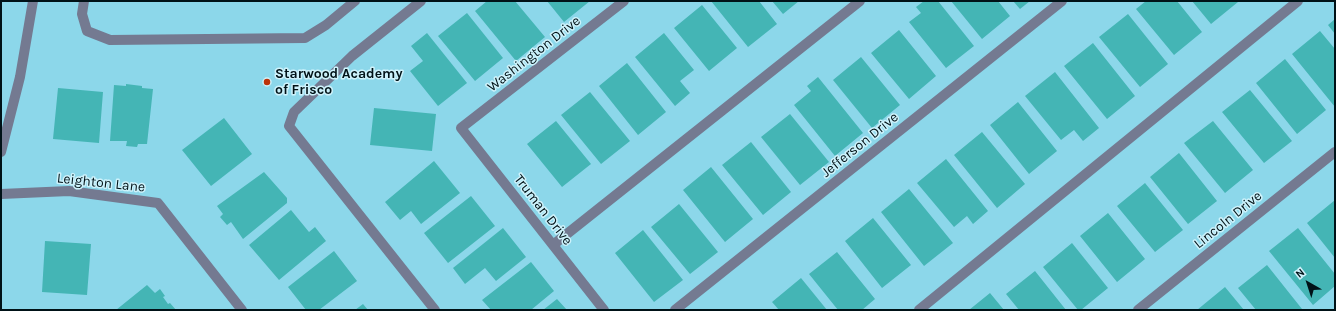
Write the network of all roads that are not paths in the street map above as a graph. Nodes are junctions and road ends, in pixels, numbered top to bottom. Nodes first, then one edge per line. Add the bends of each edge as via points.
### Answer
1 (33, 1) edge
2 (84, 1) edge
3 (355, 1) edge
4 (421, 1) edge
5 (624, 1) edge
6 (860, 1) edge
7 (1062, 1) edge
8 (1298, 1) edge
9 (461, 128) joint
10 (1, 152) edge
11 (1335, 152) edge
12 (1, 194) edge
13 (553, 245) junction
14 (242, 310) edge
15 (435, 310) edge
16 (604, 310) edge
17 (675, 310) edge
18 (919, 310) edge
19 (1138, 310) edge

1 - 10 street via 20,76
2 - 3 street via 82,14 87,31 110,40 118,40 305,38 326,25
4 - 15 street via 352,56 294,112 290,126
5 - 9 street, Washington Drive
6 - 13 street
7 - 17 street, Jefferson Drive
8 - 18 street
9 - 13 street, Truman Drive
11 - 19 street, Lincoln Drive
12 - 14 street, Leighton Lane via 69,191 158,203
13 - 16 street, Truman Drive

